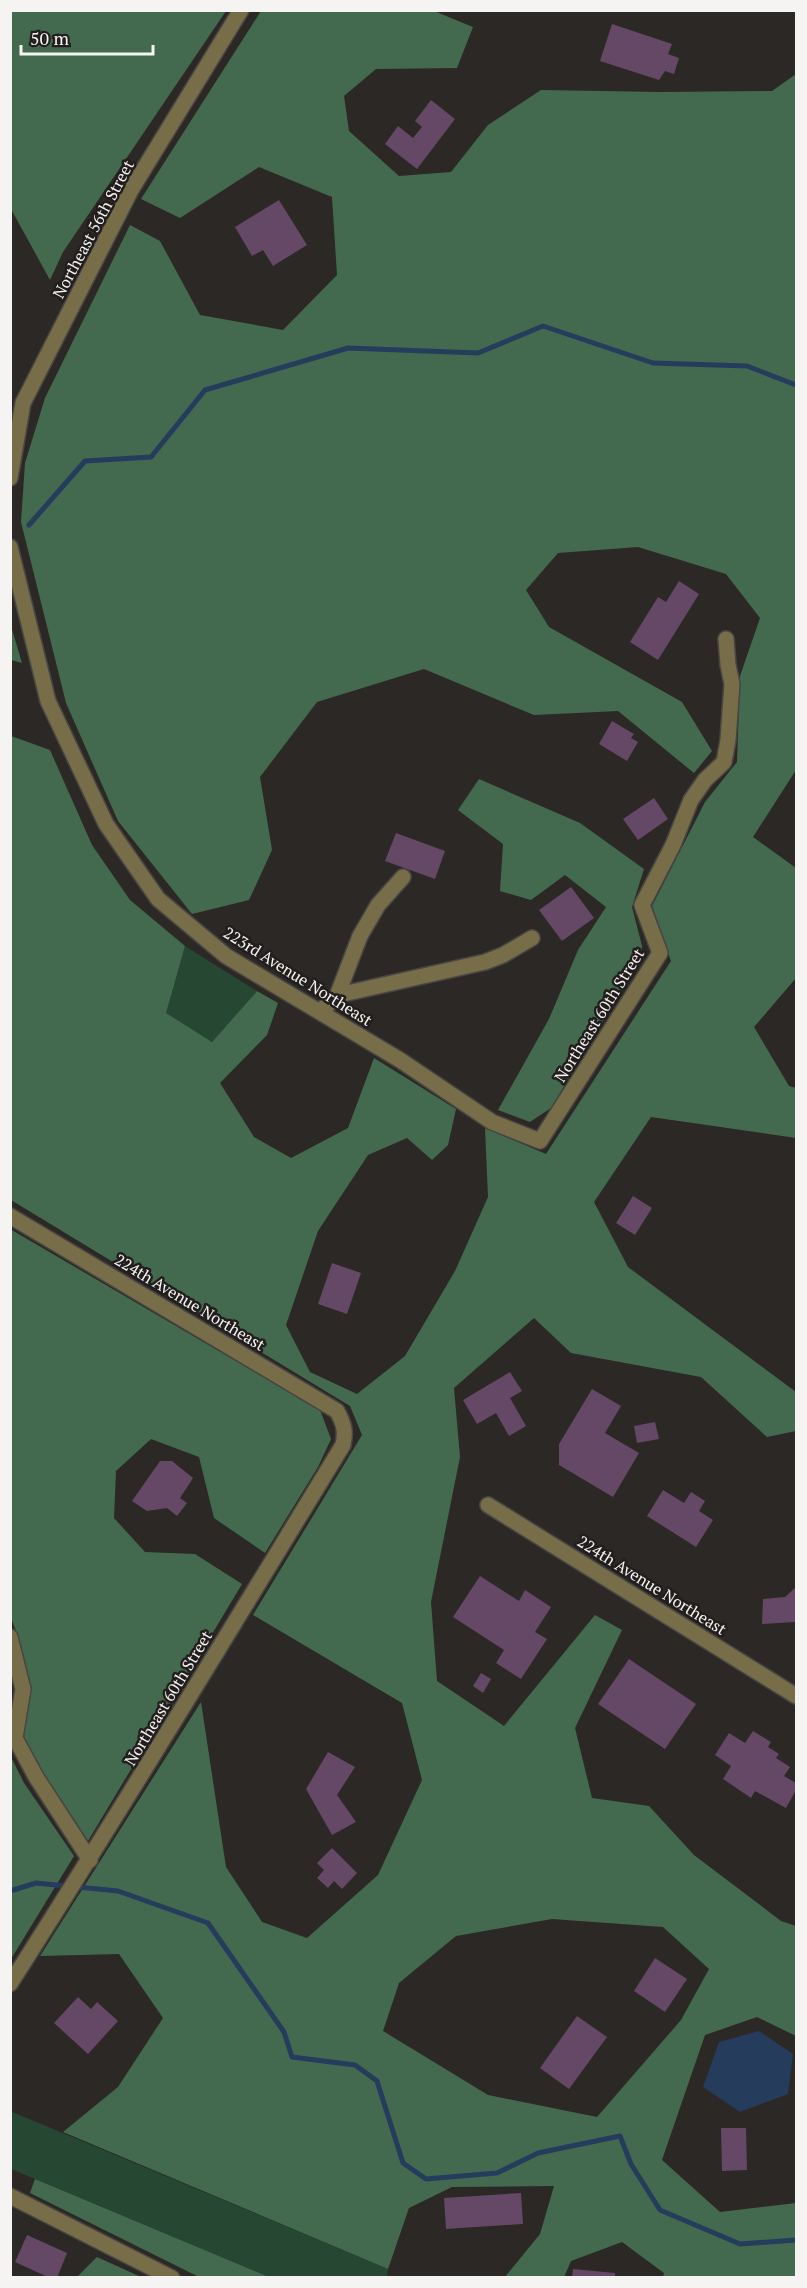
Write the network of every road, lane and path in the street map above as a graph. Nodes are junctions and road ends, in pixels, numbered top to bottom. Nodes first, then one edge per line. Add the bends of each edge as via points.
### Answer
1 (241, 10) edge
2 (10, 478) edge
3 (10, 547) edge
4 (726, 639) dead end
5 (403, 878) dead end
6 (532, 938) dead end
7 (337, 996) junction
8 (319, 1011) junction
9 (540, 1142) joint
10 (10, 1216) edge
11 (345, 1426) joint
12 (488, 1505) dead end
13 (10, 1637) edge
14 (796, 1696) edge
15 (86, 1867) junction
16 (10, 1984) edge
17 (10, 2196) edge
18 (172, 2277) edge

1 - 2 street, Northeast 56th Street via 131,190 23,403
3 - 8 street, 223rd Avenue Northeast via 48,701 106,824 158,899 226,956
4 - 9 street, Northeast 60th Street via 732,684 724,762 691,800 642,905 660,953
5 - 7 street via 378,905 360,936
6 - 7 street via 485,962
7 - 8 street
8 - 9 street, 223rd Avenue Northeast via 492,1122
10 - 11 street, 224th Avenue Northeast via 338,1411
11 - 15 street, Northeast 60th Street via 343,1445
12 - 14 street, 224th Avenue Northeast
13 - 15 street via 23,1689 15,1738
15 - 16 street, Northeast 60th Street
17 - 18 street

